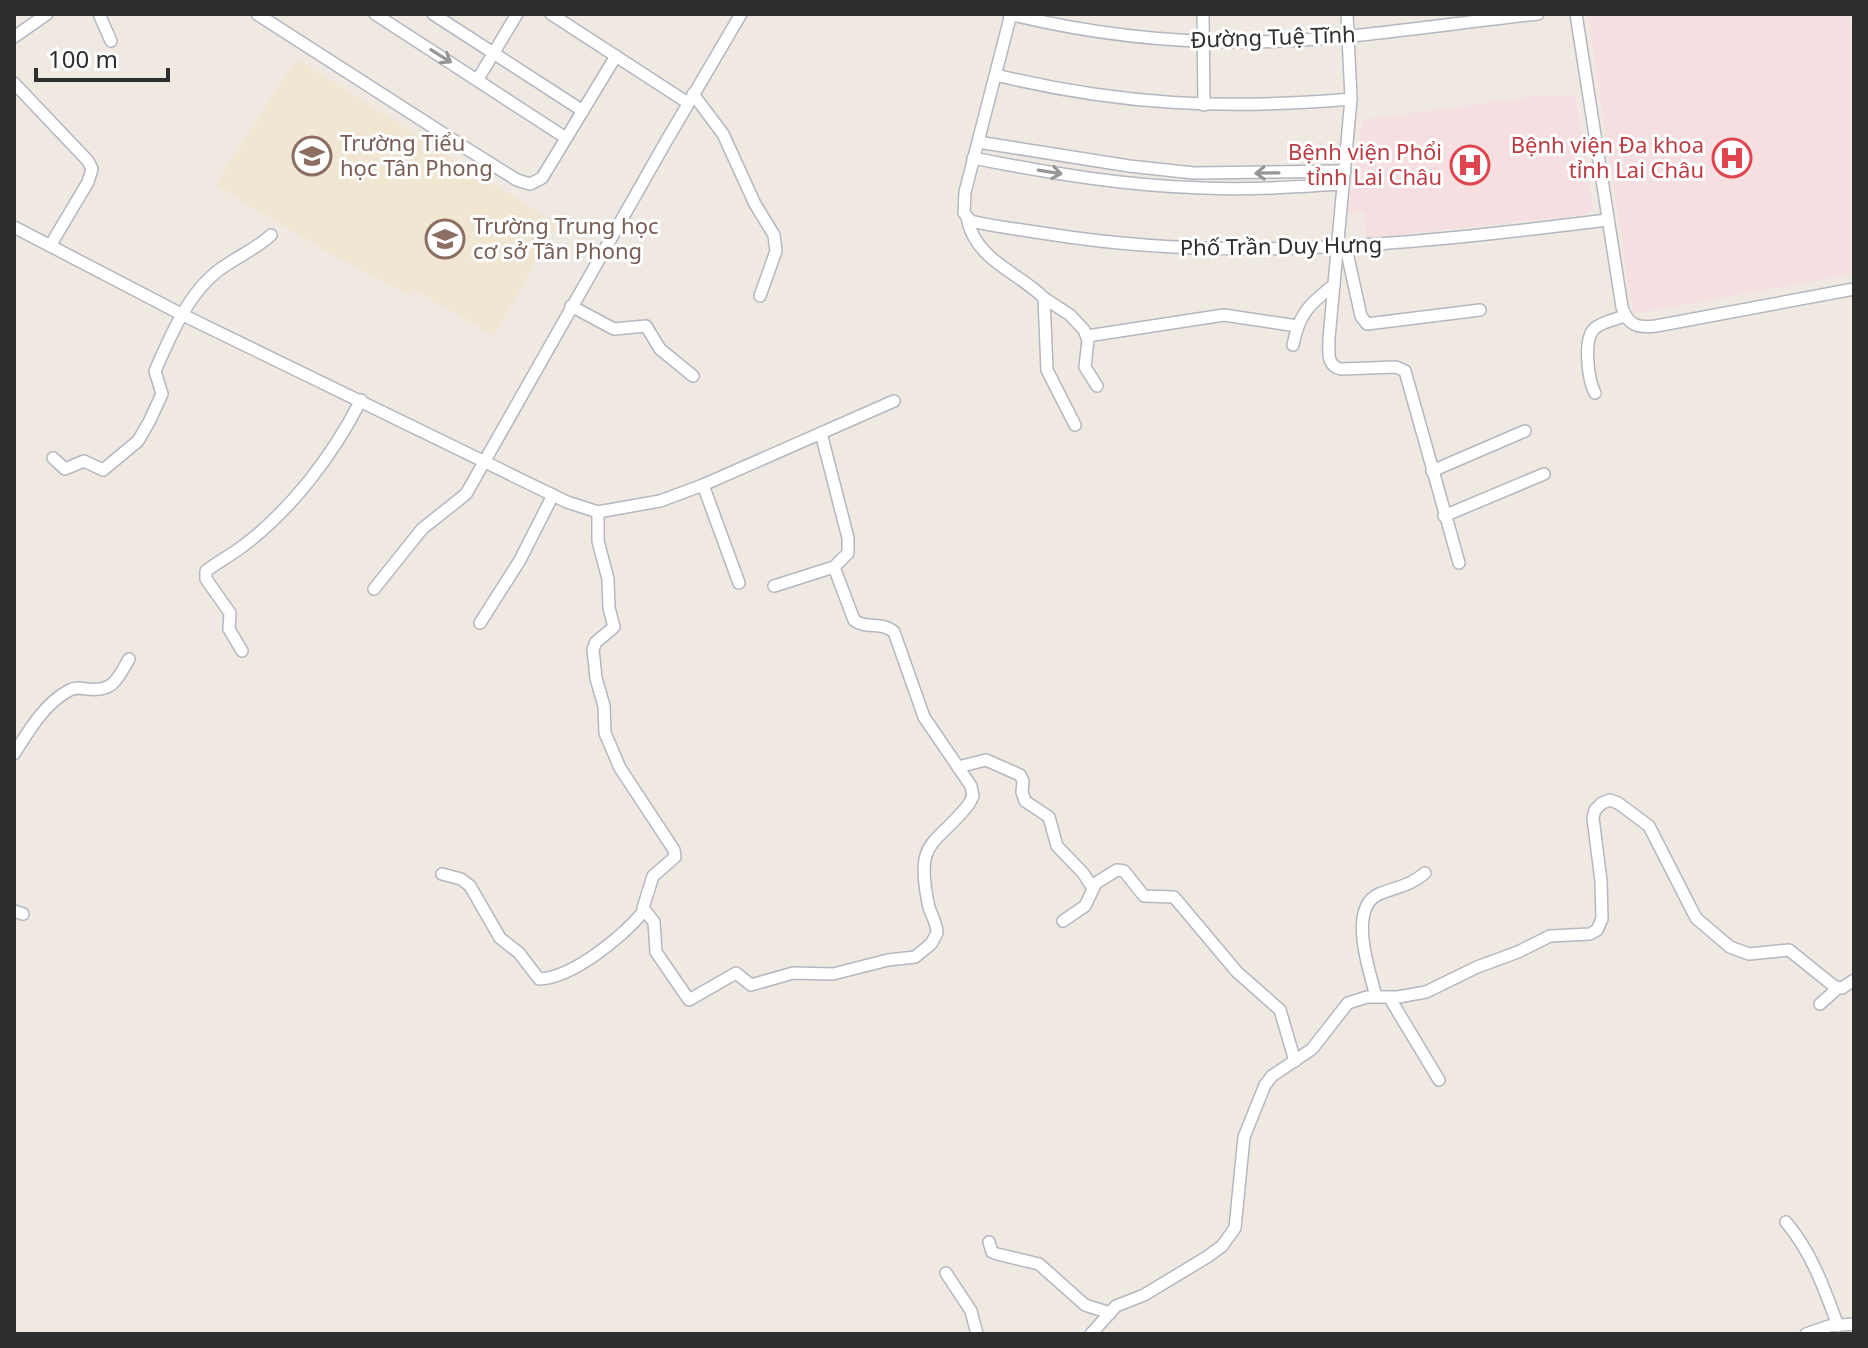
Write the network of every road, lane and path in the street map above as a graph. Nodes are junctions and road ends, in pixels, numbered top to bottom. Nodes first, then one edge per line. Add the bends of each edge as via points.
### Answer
1 (47, 14) edge
2 (99, 14) edge
3 (257, 14) edge
4 (375, 14) edge
5 (433, 14) edge
6 (517, 14) edge
7 (551, 14) edge
8 (741, 14) edge
9 (1010, 14) edge
10 (1203, 14) edge
11 (1347, 14) edge
12 (1538, 14) edge
13 (1576, 14) edge
14 (1348, 36) junction
15 (14, 37) edge
16 (111, 41) dead end
17 (1204, 42) junction
18 (494, 52) junction
19 (616, 56) junction
20 (996, 75) junction
21 (478, 79) junction
22 (14, 83) edge
23 (690, 99) junction
24 (1351, 99) junction
25 (1204, 105) junction
26 (583, 111) junction
27 (566, 138) junction
28 (978, 142) junction
29 (973, 158) junction
30 (1158, 169) junction
31 (1345, 171) junction
32 (1343, 184) junction
33 (1158, 186) junction
34 (965, 213) junction
35 (1607, 220) junction
36 (14, 227) edge
37 (271, 235) dead end
38 (50, 246) junction
39 (1342, 248) junction
40 (1334, 285) junction
41 (1854, 289) edge
42 (760, 296) dead end
43 (1044, 298) junction
44 (571, 306) junction
45 (1480, 310) dead end
46 (183, 315) junction
47 (1627, 319) junction
48 (1297, 326) junction
49 (1087, 336) junction
50 (1293, 345) dead end
51 (693, 376) dead end
52 (1097, 386) dead end
53 (1595, 393) dead end
54 (361, 400) junction
55 (894, 401) dead end
56 (1075, 425) dead end
57 (1525, 431) dead end
58 (821, 433) junction
59 (53, 458) dead end
60 (485, 460) junction
61 (1432, 471) junction
62 (1544, 474) dead end
63 (703, 485) junction
64 (553, 495) junction
65 (598, 512) junction
66 (1444, 516) junction
67 (1459, 563) dead end
68 (834, 567) junction
69 (739, 583) dead end
70 (774, 586) dead end
71 (374, 589) dead end
72 (480, 623) dead end
73 (242, 651) dead end
74 (129, 659) dead end
75 (14, 754) edge
76 (958, 767) junction
77 (1425, 873) dead end
78 (442, 874) dead end
79 (1092, 887) junction
80 (644, 911) junction
81 (1063, 921) dead end
82 (1854, 980) edge
83 (1838, 988) junction
84 (1376, 996) junction
85 (1389, 997) junction
86 (1820, 1004) dead end
87 (1295, 1061) junction
88 (1439, 1080) dead end
89 (1786, 1222) dead end
90 (989, 1242) dead end
91 (946, 1273) dead end
92 (1110, 1313) junction
93 (1854, 1324) edge
94 (1832, 1329) edge
95 (977, 1334) edge
96 (1091, 1334) edge
97 (1806, 1334) edge

1 - 15 street
2 - 16 street
3 - 27 street via 517,180 530,184 542,178
4 -> 21 street
5 - 18 street
6 - 18 street
7 - 19 street
8 - 23 street
9 - 17 street, Đường Tuệ Tĩnh via 1112,34
9 - 20 street
10 - 17 street
11 - 14 street
12 - 14 street, Đường Tuệ Tĩnh
13 - 35 street
14 - 17 street, Đường Tuệ Tĩnh
14 - 24 street
17 - 25 street
18 - 21 street
18 - 26 street
19 - 23 street
19 - 26 street
20 - 25 street via 1082,94
20 - 28 street
21 - 27 street
22 - 38 street via 92,169
23 - 42 street via 723,134 776,243
23 - 44 street
24 - 25 street
24 - 31 street
26 - 27 street
28 - 29 street
28 - 30 street
29 -> 33 street
29 - 34 street
31 -> 30 street via 1239,174
30 - 33 street
31 - 32 street
32 - 33 street
32 - 39 street
34 - 39 street, Phố Trần Duy Hưng via 997,226 1136,246
34 - 43 street via 974,238 990,259
35 - 39 street, Phố Trần Duy Hưng
35 - 47 street
36 - 38 street
37 - 46 street via 212,276
38 - 46 street
39 - 40 street
39 - 45 street via 1364,323
40 - 48 street
40 - 61 street via 1332,366 1403,368
41 - 47 street via 1656,326 1635,326
43 - 49 street via 1070,315
43 - 56 street via 1047,370
44 - 51 street via 614,329 646,326 660,349
44 - 60 street
46 - 54 street
46 - 59 street via 155,371 160,402 138,441 103,470 84,461 65,469
47 - 53 street via 1598,326 1590,336 1589,374
48 - 49 street via 1224,315
48 - 50 street
49 - 52 street via 1084,362
54 - 60 street
54 - 73 street via 338,442 297,494 244,545 206,571 230,613 229,629
55 - 58 street
57 - 61 street
58 - 63 street
58 - 68 street via 848,538 846,558
60 - 64 street
60 - 71 street via 462,499 422,529
61 - 66 street
62 - 66 street
63 - 65 street via 650,504
63 - 69 street
64 - 65 street
64 - 72 street
65 - 80 street via 614,627 593,649 605,733 620,768 675,854 653,876
66 - 67 street
68 - 70 street
68 - 76 street via 854,620 894,632 924,717
74 - 75 street via 108,688 76,688 64,694
76 - 79 street via 986,760 1020,775 1025,801 1047,815 1057,846
76 - 80 street via 973,796 924,855 927,902 938,930 915,957 833,974 793,973 751,985 736,973 689,1000 656,952 654,922
77 - 84 street via 1412,884 1377,894 1367,908 1362,944
78 - 80 street via 470,886 495,931 539,979 581,964
79 - 81 street via 1085,906
79 - 87 street via 1121,869 1144,896 1178,900 1222,956 1280,1010
82 - 83 street
83 - 85 street via 1789,950 1749,954 1730,947 1696,918 1649,826 1610,800 1593,814 1601,881 1602,919 1597,930 1550,936 1438,988
83 - 86 street
84 - 85 street
84 - 87 street via 1348,1003 1312,1049
85 - 88 street
87 - 92 street via 1265,1085 1246,1130 1230,1236 1207,1257
89 - 94 street via 1821,1279
90 - 92 street via 992,1252 1039,1264 1085,1305
91 - 95 street via 971,1311
92 - 96 street
93 - 94 street
94 - 97 street

